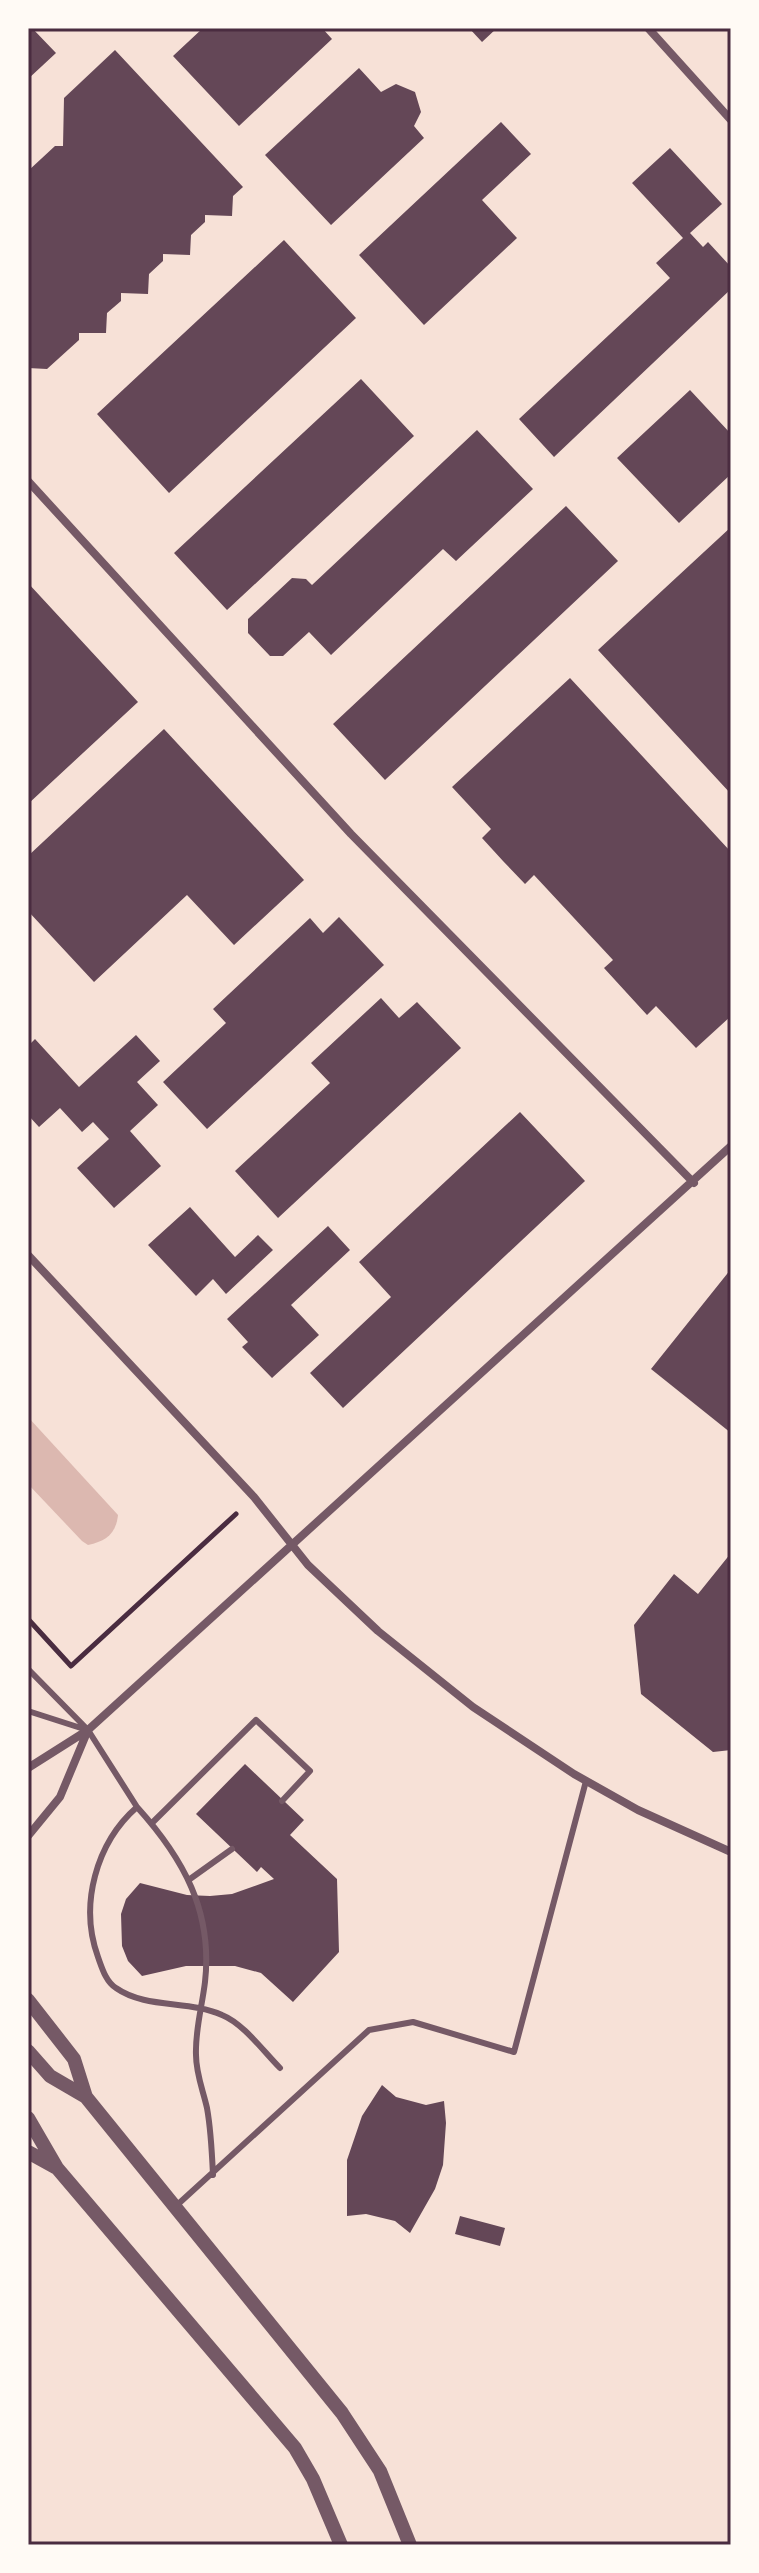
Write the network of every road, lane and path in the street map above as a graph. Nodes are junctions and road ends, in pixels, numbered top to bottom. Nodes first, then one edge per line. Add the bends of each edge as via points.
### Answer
1 (648, 28) edge
2 (731, 120) edge
3 (28, 481) edge
4 (731, 1146) edge
5 (694, 1183) junction
6 (28, 1255) edge
7 (254, 1497) junction
8 (290, 1545) junction
9 (28, 1619) edge
10 (28, 1669) edge
11 (28, 1711) edge
12 (88, 1730) junction
13 (28, 1768) edge
14 (586, 1781) junction
15 (282, 1801) dead end
16 (137, 1807) junction
17 (152, 1823) junction
18 (28, 1836) edge
19 (232, 1849) dead end
20 (731, 1852) edge
21 (190, 1879) junction
22 (28, 2000) edge
23 (200, 2008) junction
24 (28, 2051) edge
25 (280, 2068) dead end
26 (86, 2097) junction
27 (28, 2118) edge
28 (28, 2152) edge
29 (57, 2168) junction
30 (213, 2175) junction
31 (173, 2209) junction
32 (341, 2545) edge
33 (410, 2545) edge

1 - 2 street
3 - 5 street via 351,834
4 - 5 street
5 - 8 street
6 - 7 street
7 - 8 street
7 - 9 path via 71,1666
8 - 12 street
8 - 14 street via 425,1670
10 - 12 lane
11 - 12 lane
12 - 13 street
12 - 16 lane
12 - 18 street via 60,1797
14 - 20 street
14 - 30 lane via 514,2052 413,2022 382,2025 357,2039
15 - 17 lane via 310,1771 256,1720
16 - 17 lane
16 - 23 lane via 112,1836 93,1880 91,1929 96,1952 114,1988 135,1997
17 - 21 lane
19 - 21 lane
21 - 23 lane via 199,1901 206,1955
22 - 26 street via 74,2059
23 - 25 lane via 230,2019
23 - 30 lane via 196,2056
24 - 26 street via 50,2076
26 - 31 street
27 - 29 street
28 - 29 street
29 - 32 street via 282,2431 313,2479
30 - 31 lane
31 - 33 street via 342,2413 380,2471

